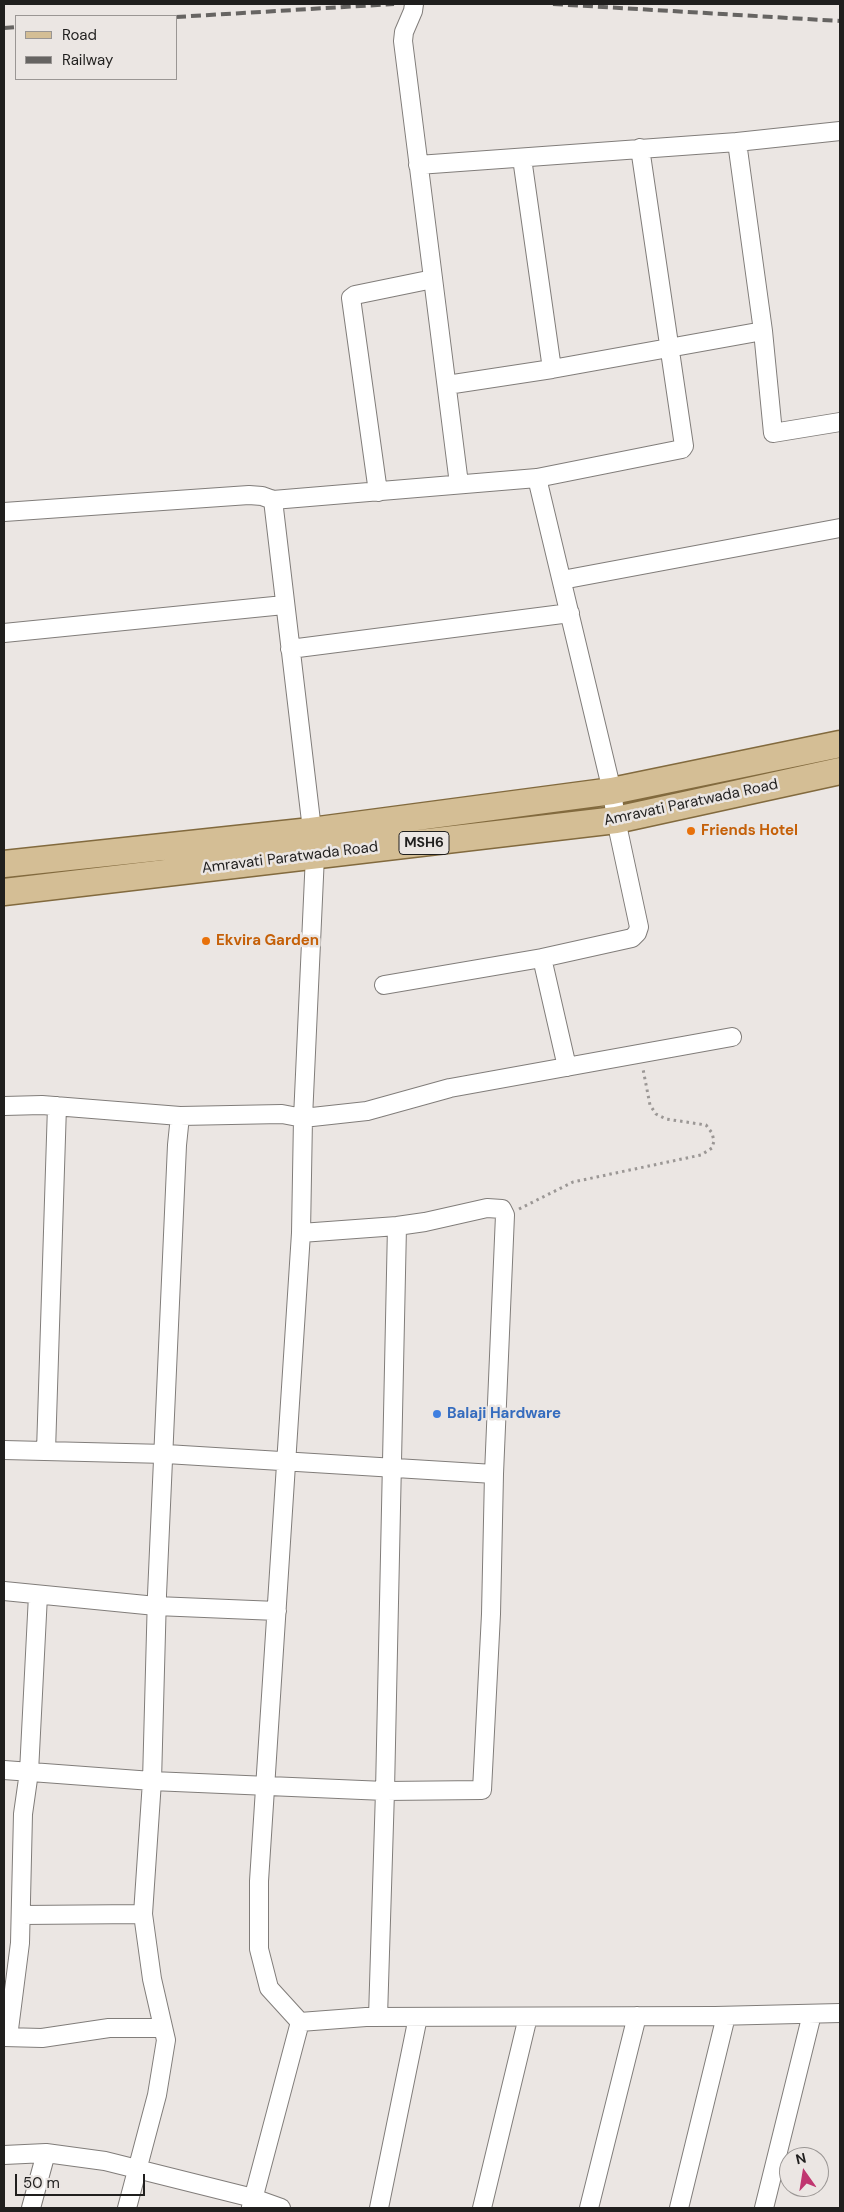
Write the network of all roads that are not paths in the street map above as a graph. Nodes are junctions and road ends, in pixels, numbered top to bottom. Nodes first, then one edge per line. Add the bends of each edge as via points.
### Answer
1 (414, 4) edge
2 (840, 131) edge
3 (737, 142) junction
4 (640, 148) junction
5 (522, 158) junction
6 (418, 165) junction
7 (433, 279) junction
8 (763, 331) junction
9 (669, 347) junction
10 (552, 369) junction
11 (447, 385) junction
12 (840, 422) edge
13 (537, 478) junction
14 (459, 484) junction
15 (378, 492) junction
16 (273, 500) junction
17 (4, 512) edge
18 (840, 528) edge
19 (562, 580) junction
20 (284, 605) junction
21 (570, 613) junction
22 (4, 633) edge
23 (290, 649) junction
24 (840, 744) edge
25 (840, 771) edge
26 (612, 791) junction
27 (616, 820) junction
28 (313, 843) junction
29 (4, 864) edge
30 (4, 892) edge
31 (542, 958) junction
32 (384, 985) dead end
33 (732, 1037) dead end
34 (567, 1067) junction
35 (4, 1106) edge
36 (57, 1106) junction
37 (180, 1116) junction
38 (303, 1118) junction
39 (397, 1226) junction
40 (301, 1233) junction
41 (4, 1450) edge
42 (46, 1451) junction
43 (163, 1454) junction
44 (285, 1461) junction
45 (392, 1468) junction
46 (494, 1474) junction
47 (4, 1591) edge
48 (38, 1595) junction
49 (156, 1606) junction
50 (277, 1611) junction
51 (4, 1770) edge
52 (28, 1772) junction
53 (152, 1781) junction
54 (266, 1786) junction
55 (386, 1791) junction
56 (143, 1914) junction
57 (21, 1915) junction
58 (840, 2013) edge
59 (812, 2014) junction
60 (528, 2016) junction
61 (637, 2016) junction
62 (726, 2016) junction
63 (378, 2017) junction
64 (418, 2017) junction
65 (300, 2022) junction
66 (163, 2028) junction
67 (6, 2037) edge
68 (46, 2153) junction
69 (4, 2156) edge
70 (139, 2170) junction
71 (252, 2203) edge
72 (31, 2208) edge
73 (127, 2208) edge
74 (281, 2208) edge
75 (379, 2208) edge
76 (482, 2208) edge
77 (589, 2208) edge
78 (679, 2208) edge
79 (764, 2208) edge

1 - 6 street via 403,41
2 - 3 street
3 - 4 street
3 - 8 street
4 - 5 street
4 - 9 street
5 - 6 street
5 - 10 street
6 - 7 street
7 - 11 street
7 - 15 street via 351,298
8 - 9 street
8 - 12 street via 773,433
9 - 10 street
9 - 13 street via 682,450
10 - 11 street
11 - 14 street
13 - 14 street
13 - 19 street
14 - 15 street
15 - 16 street
16 - 17 street via 249,494
16 - 20 street
18 - 19 street
19 - 21 street
20 - 22 street
20 - 23 street
21 - 23 street
21 - 26 street
23 - 28 street
24 - 26 main road, Amravati Paratwada Road / MSH6
25 - 27 main road, Amravati Paratwada Road / MSH6
26 - 27 street
26 - 28 main road, Amravati Paratwada Road / MSH6
27 - 28 main road, Amravati Paratwada Road / MSH6
27 - 31 street via 639,927 637,933 632,938
28 - 29 main road, Amravati Paratwada Road / MSH6
28 - 30 main road, Amravati Paratwada Road / MSH6
28 - 38 street
31 - 32 street
31 - 34 street
33 - 34 street
34 - 38 street via 450,1088 367,1111
35 - 36 street
36 - 37 street
36 - 42 street
37 - 38 street via 282,1114
37 - 43 street via 176,1145
38 - 40 street
39 - 40 street
39 - 45 street
39 - 46 street via 487,1208 502,1209 505,1215
40 - 44 street
41 - 42 street
42 - 43 street
43 - 44 street
43 - 49 street
44 - 45 street
44 - 50 street
45 - 46 street
45 - 55 street
46 - 55 street via 482,1790
47 - 48 street
48 - 49 street
48 - 52 street
49 - 50 street
49 - 53 street
50 - 54 street
51 - 52 street
52 - 53 street
52 - 57 street via 23,1814
53 - 54 street
53 - 56 street
54 - 55 street
54 - 65 street via 259,1880 259,1948 269,1988
55 - 63 street
56 - 57 street
56 - 66 street
57 - 67 street
58 - 59 street
59 - 62 street
59 - 79 street
60 - 61 street
60 - 64 street
60 - 76 street
61 - 62 street
61 - 77 street
62 - 78 street
63 - 64 street
63 - 65 street
64 - 75 street
65 - 71 street
66 - 67 street via 109,2028 42,2038
66 - 70 street via 166,2040 158,2095
68 - 69 street
68 - 70 street via 105,2161
68 - 72 street
70 - 71 street
70 - 73 street
71 - 74 street

